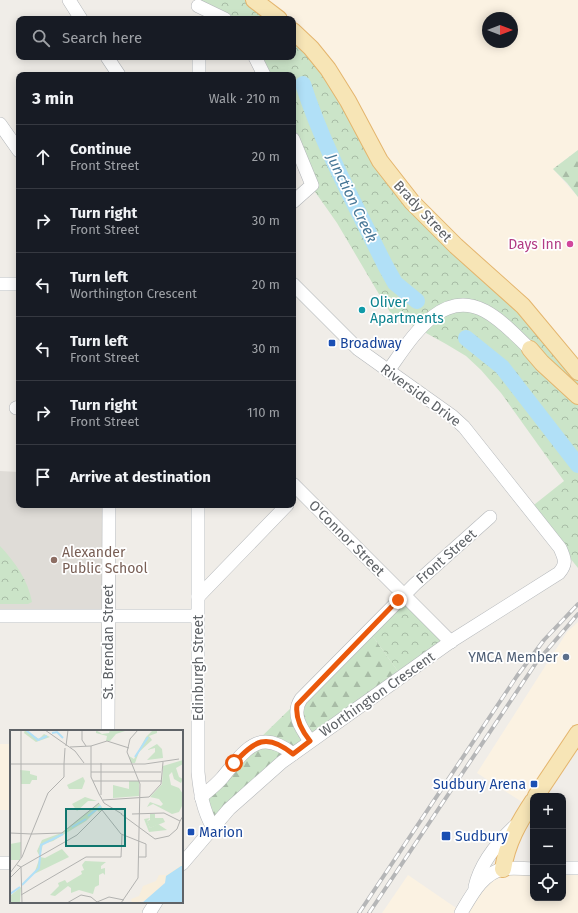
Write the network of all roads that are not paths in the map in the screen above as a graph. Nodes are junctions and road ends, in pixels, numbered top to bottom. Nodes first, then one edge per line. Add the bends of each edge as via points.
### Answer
1 (69, 0) edge
2 (254, 0) edge
3 (199, 6) edge
4 (79, 16) edge
5 (218, 16) edge
6 (275, 16) edge
7 (296, 34) edge
8 (109, 60) edge
9 (199, 60) edge
10 (256, 60) edge
11 (117, 72) edge
12 (199, 72) edge
13 (262, 72) edge
14 (0, 124) edge
15 (296, 146) edge
16 (16, 147) edge
17 (296, 199) edge
18 (0, 284) edge
19 (16, 284) edge
20 (296, 287) edge
21 (530, 349) junction
22 (567, 357) junction
23 (388, 371) junction
24 (578, 372) edge
25 (578, 396) edge
26 (296, 492) edge
27 (109, 508) edge
28 (198, 508) edge
29 (284, 508) edge
30 (490, 517) dead end
31 (564, 557) joint
32 (404, 595) junction
33 (198, 597) junction
34 (0, 616) edge
35 (198, 616) junction
36 (108, 617) junction
37 (451, 642) junction
38 (108, 730) edge
39 (578, 733) edge
40 (310, 741) junction
41 (293, 754) junction
42 (538, 793) edge
43 (201, 797) junction
44 (530, 806) edge
45 (520, 821) junction
46 (213, 828) junction
47 (183, 863) edge
48 (566, 868) edge
49 (578, 868) edge
50 (503, 869) junction
51 (530, 869) edge
52 (475, 889) junction
53 (155, 903) edge
54 (149, 913) edge
55 (461, 913) edge

1 - 4 street
2 - 6 main road
3 - 5 street
7 - 22 main road, Brady Street via 328,68 380,161 412,202 456,246 523,306
8 - 11 street
9 - 12 street
10 - 13 street
14 - 16 street
15 - 17 street via 312,185
18 - 19 street
20 - 23 street, Riverside Drive via 358,349
21 - 22 main road via 554,359
21 - 23 street via 494,316 475,307 452,307 438,312 421,325
21 - 25 main road
22 - 24 main road, Brady Street
23 - 31 street, Riverside Drive via 464,427 560,548
26 - 32 street, O'Connor Street
27 - 36 street, St. Brendan Street
28 - 33 street, Edinburgh Street
29 - 33 street
30 - 32 street, Front Street
31 - 37 street, Worthington Crescent via 565,564 559,573
32 - 37 street, O'Connor Street
32 - 40 street, Front Street via 297,705 301,728
33 - 35 street, Edinburgh Street
34 - 36 street
35 - 36 street
35 - 43 street, Edinburgh Street via 198,772
36 - 38 street, St. Brendan Street
37 - 40 street, Worthington Crescent
39 - 42 main road
40 - 41 street, Worthington Crescent
41 - 43 street via 276,742 258,742 250,746
41 - 46 street, Worthington Crescent via 244,794
43 - 46 street, Edinburgh Street
44 - 45 main road
45 - 50 main road via 508,845
45 - 52 street via 508,832 487,860
46 - 47 street, Worthington Crescent
48 - 49 street
50 - 51 street
50 - 52 street via 484,879
52 - 55 street
53 - 54 street

